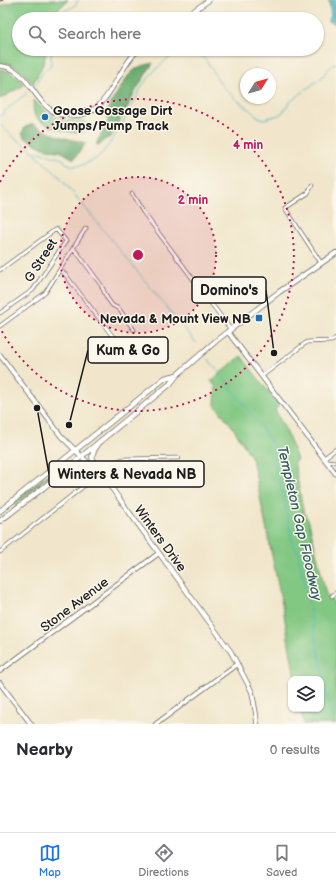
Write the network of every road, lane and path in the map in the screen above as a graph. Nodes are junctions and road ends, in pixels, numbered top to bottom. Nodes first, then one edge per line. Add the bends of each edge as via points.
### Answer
1 (209, 0) edge
2 (192, 12) edge
3 (132, 56) edge
4 (0, 66) edge
5 (312, 185) dead end
6 (132, 194) dead end
7 (86, 228) dead end
8 (73, 248) junction
9 (336, 253) edge
10 (321, 262) junction
11 (0, 270) edge
12 (60, 270) junction
13 (0, 313) edge
14 (0, 326) edge
15 (134, 330) dead end
16 (229, 331) junction
17 (336, 338) edge
18 (0, 355) edge
19 (127, 355) dead end
20 (177, 375) junction
21 (262, 376) junction
22 (104, 438) junction
23 (336, 449) edge
24 (76, 450) junction
25 (81, 456) junction
26 (179, 458) dead end
27 (325, 459) junction
28 (336, 462) edge
29 (99, 474) junction
30 (336, 474) edge
31 (0, 512) edge
32 (2, 519) edge
33 (0, 552) edge
34 (159, 553) junction
35 (336, 592) edge
36 (332, 596) dead end
37 (237, 664) junction
38 (0, 672) edge
39 (0, 683) edge
40 (31, 724) edge
41 (156, 724) edge
42 (257, 724) edge

1 - 2 street
3 - 4 street via 104,101 88,113 78,116 53,111 39,99 21,75 11,68
5 - 10 street via 308,193 285,208
6 - 16 street
7 - 8 street
8 - 12 street
8 - 15 street via 101,285 107,298
9 - 10 main road
10 - 16 main road
11 - 13 street, G Street via 56,229 66,241 34,290
12 - 14 street via 44,294
12 - 19 street
16 - 20 main road
16 - 21 street
17 - 21 street via 332,341 307,342
18 - 24 street, Winters Drive via 61,436
20 - 22 main road via 170,384
20 - 24 main road via 165,378
21 - 27 street
22 - 25 main road
22 - 29 main road via 92,456
23 - 27 street
24 - 25 street, Winters Drive
24 - 31 main road
25 - 29 street, Winters Drive
25 - 32 main road
26 - 29 street via 123,459
27 - 28 street
27 - 30 street
29 - 33 street
29 - 34 street, Winters Drive
31 - 32 street
34 - 37 street, Winters Drive
34 - 38 street, Stone Avenue
35 - 36 street
37 - 41 street
37 - 42 street, Winters Drive via 252,692
39 - 40 street

